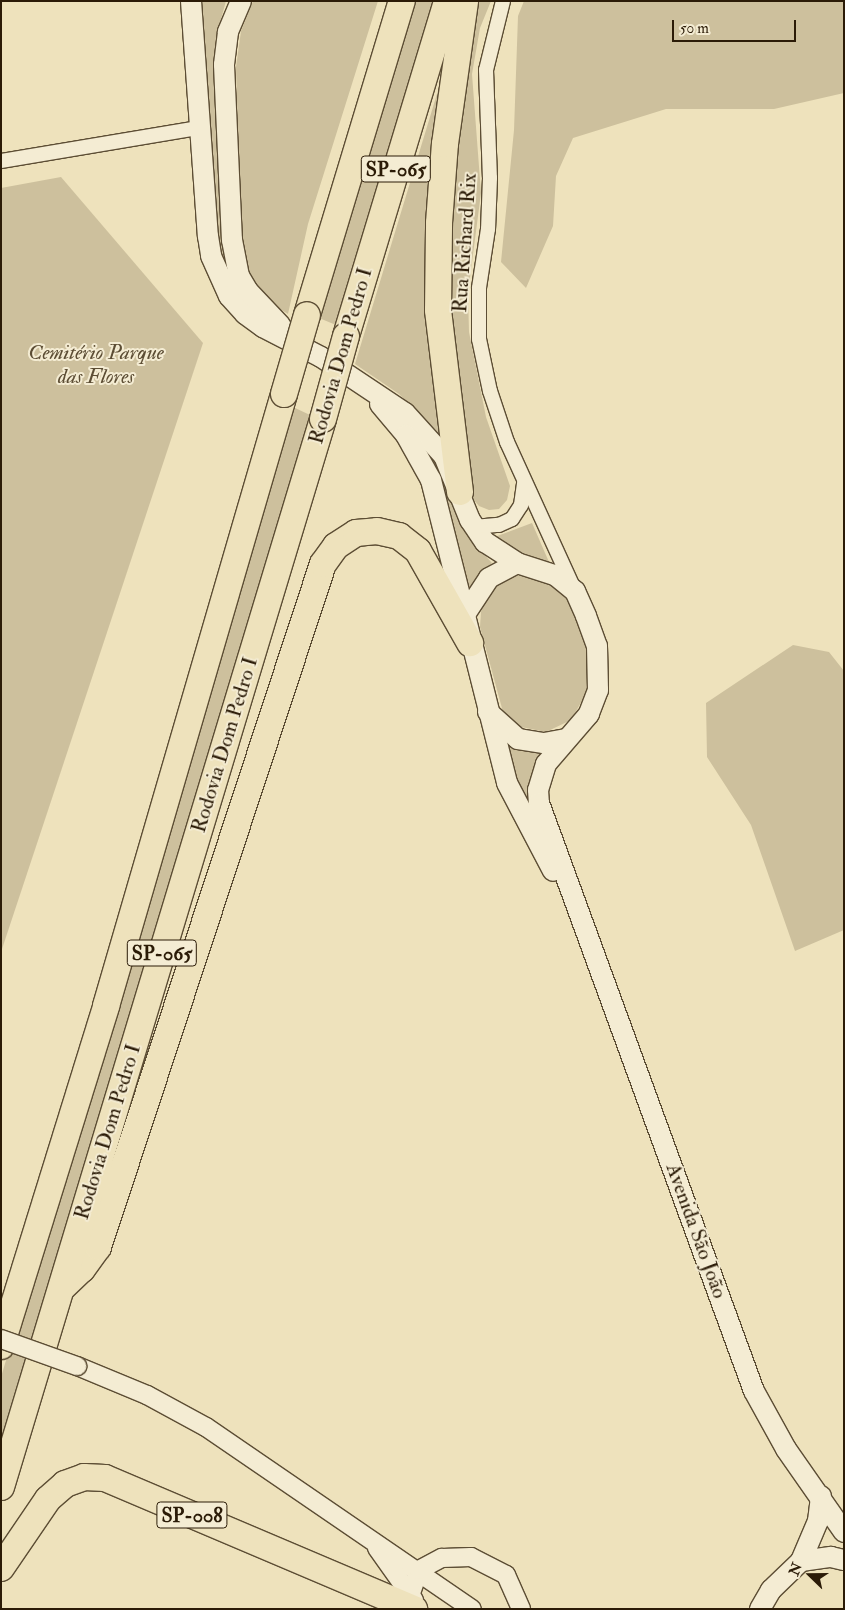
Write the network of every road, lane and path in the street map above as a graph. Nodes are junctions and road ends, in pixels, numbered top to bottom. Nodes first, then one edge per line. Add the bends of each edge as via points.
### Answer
1 (191, 1) edge
2 (241, 1) edge
3 (390, 1) edge
4 (402, 1) edge
5 (447, 1) edge
6 (465, 1) edge
7 (503, 1) edge
8 (199, 128) junction
9 (1, 161) edge
10 (332, 233) junction
11 (321, 357) junction
12 (357, 379) junction
13 (524, 482) junction
14 (460, 492) junction
15 (474, 527) junction
16 (517, 563) junction
17 (575, 591) junction
18 (464, 616) junction
19 (470, 643) junction
20 (486, 711) junction
21 (566, 739) junction
22 (578, 915) junction
23 (60, 1291) junction
24 (1, 1339) edge
25 (1, 1346) edge
26 (1, 1487) edge
27 (821, 1496) junction
28 (364, 1532) junction
29 (844, 1532) edge
30 (844, 1560) edge
31 (802, 1561) junction
32 (1, 1568) edge
33 (419, 1570) junction
34 (414, 1604) edge
35 (472, 1609) edge
36 (521, 1609) edge
37 (760, 1609) edge

1 - 8 main road
2 - 11 main road via 228,32 224,65 235,259 239,276 259,307
3 - 10 highway
4 - 10 highway, Rodovia Dom Pedro I / SP-065
5 - 23 highway, Rodovia Dom Pedro I / SP-065, bridge
6 - 14 highway via 445,144 439,223 438,310
7 - 13 street, Rua Richard Rix via 486,70 490,178 488,229 479,288 479,339 490,390
8 - 9 street
8 - 11 main road via 211,256 229,296 245,314 263,327
10 - 25 highway, Rodovia Dom Pedro I / SP-065, bridge via 106,1006
11 - 12 main road
12 - 14 main road via 400,408 427,434 444,456
12 - 18 main road via 406,435 431,480
13 - 15 street via 521,505 512,519 499,525
13 - 17 street, Rua Richard Rix
14 - 15 main road
15 - 16 main road via 493,550
16 - 17 main road via 555,575
16 - 18 main road via 489,578
17 - 21 main road via 597,646 600,674 589,714
18 - 19 main road
19 - 20 main road
19 - 23 highway via 418,551 398,536 377,531 356,533 336,546 323,564 98,1247
20 - 21 main road via 518,739 544,743
20 - 22 main road via 518,808
21 - 22 main road via 546,764 538,790 539,802
22 - 27 main road, Avenida São João via 754,1391 786,1449
23 - 26 highway, Rodovia Dom Pedro I / SP-065
24 - 28 street, bridge via 147,1394 206,1427
27 - 29 main road, Avenida São João
27 - 31 main road via 818,1521
28 - 33 street
28 - 34 street
30 - 31 main road via 830,1557
31 - 37 main road via 771,1590
32 - 34 highway, SP-008 via 48,1499 65,1484 84,1477 105,1478
33 - 34 street
33 - 35 street
33 - 36 street via 442,1558 471,1557 506,1575

